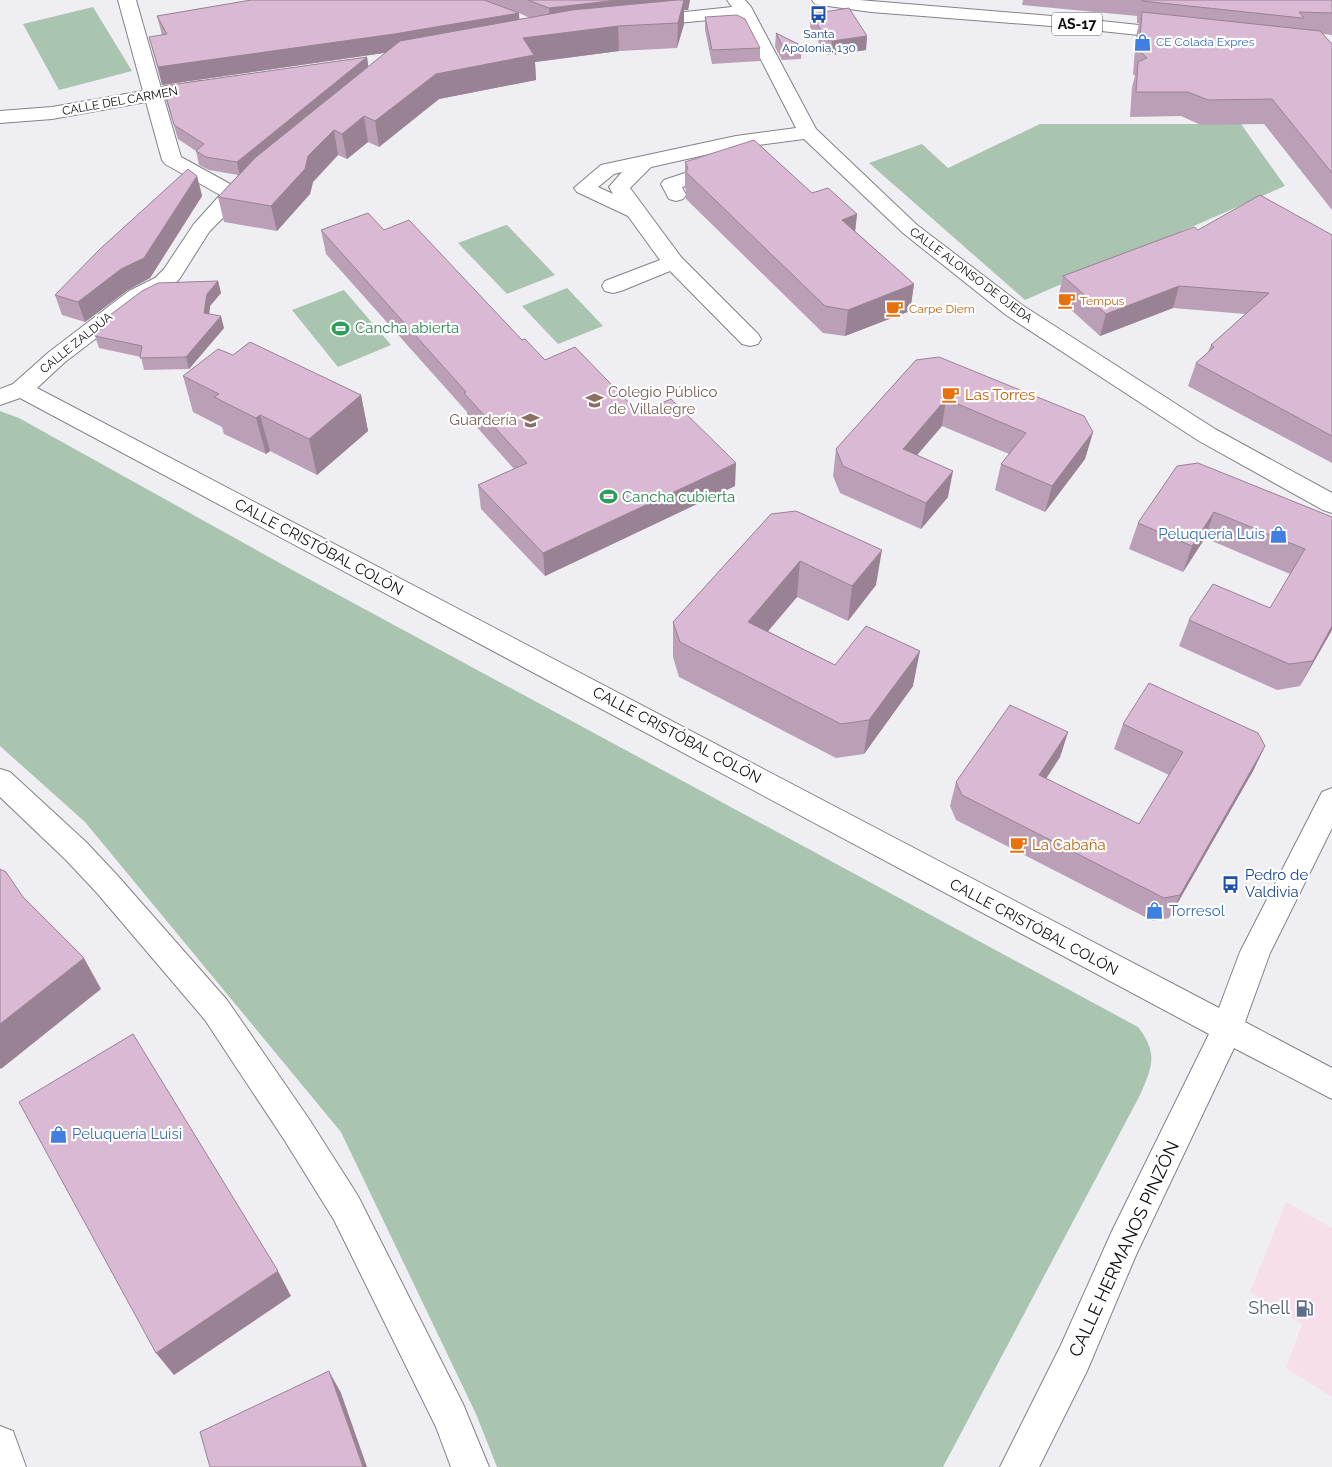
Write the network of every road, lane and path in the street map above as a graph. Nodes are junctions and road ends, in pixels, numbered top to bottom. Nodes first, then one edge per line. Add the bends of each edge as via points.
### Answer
1 (127, 0) edge
2 (821, 0) edge
3 (740, 6) edge
4 (630, 23) edge
5 (1189, 36) edge
6 (221, 85) edge
7 (153, 94) junction
8 (0, 117) edge
9 (810, 135) junction
10 (644, 162) junction
11 (263, 169) edge
12 (233, 194) junction
13 (676, 195) dead end
14 (635, 212) junction
15 (673, 262) junction
16 (613, 286) dead end
17 (750, 339) dead end
18 (11, 393) edge
19 (1332, 504) edge
20 (0, 780) edge
21 (1332, 800) edge
22 (1227, 1029) junction
23 (1332, 1084) edge
24 (0, 1444) edge
25 (6, 1467) edge
26 (470, 1467) edge
27 (1019, 1467) edge

1 - 7 street
2 - 5 street, AS-17
3 - 4 street
3 - 9 street, CALLE ALONSO DE OJEDA
6 - 7 street, CALLE DEL CARMEN
7 - 8 street, CALLE DEL CARMEN via 52,113
7 - 12 street via 172,160
9 - 10 street via 736,142
9 - 13 street via 671,184
9 - 19 street, CALLE ALONSO DE OJEDA via 910,230 1014,310 1207,435
10 - 14 street via 619,187
10 - 14 street via 608,169 584,188
11 - 12 street, CALLE ZALDÚA
12 - 18 street, CALLE ZALDÚA via 201,228 163,283 136,296
14 - 15 street
15 - 16 street
15 - 17 street
18 - 22 street, CALLE CRISTÓBAL COLÓN via 605,697
20 - 26 street via 107,884 221,1018 346,1208 450,1416
21 - 22 street, CALLE HERMANOS PINZÓN via 1254,952
22 - 23 street, CALLE CRISTÓBAL COLÓN
22 - 27 street, CALLE HERMANOS PINZÓN via 1124,1242 1074,1358
24 - 25 street

